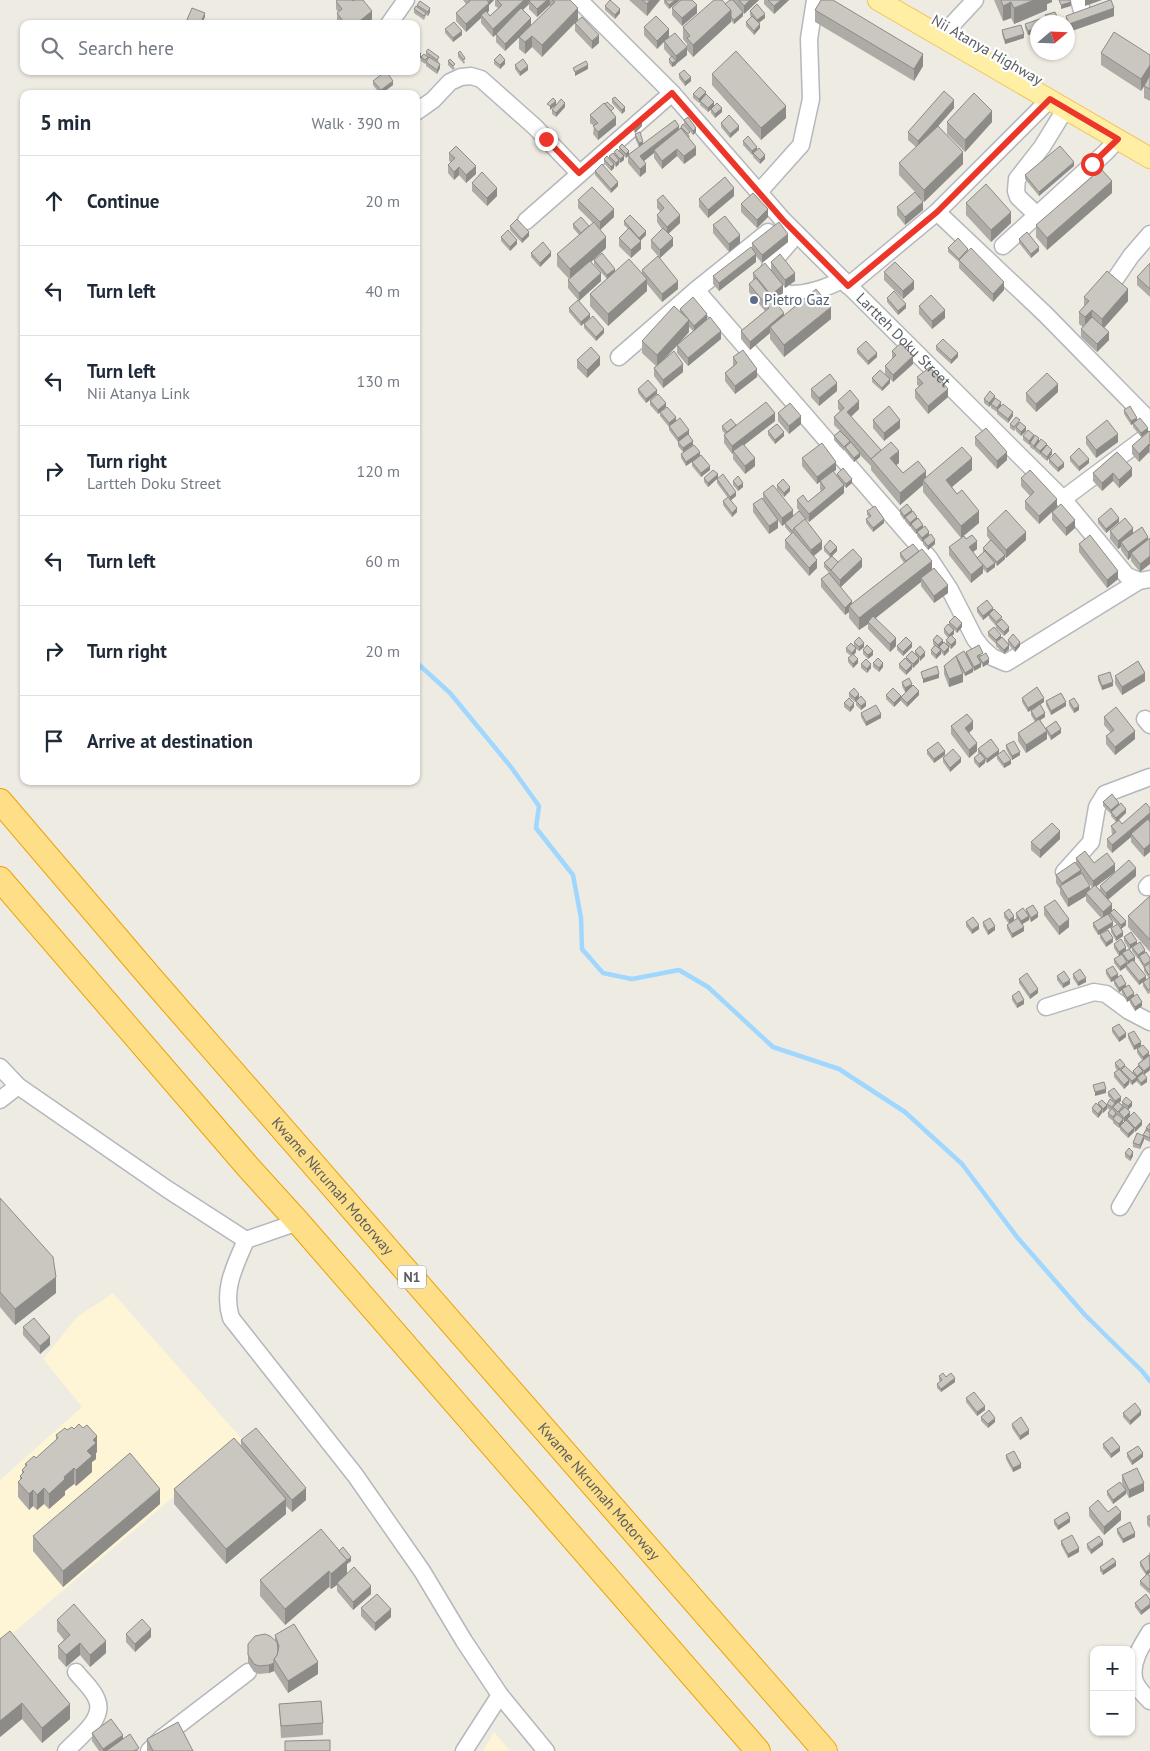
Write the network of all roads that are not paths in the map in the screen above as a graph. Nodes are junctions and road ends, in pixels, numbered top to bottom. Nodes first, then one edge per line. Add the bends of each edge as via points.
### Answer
1 (406, 0) edge
2 (579, 0) edge
3 (815, 0) edge
4 (878, 0) edge
5 (901, 0) edge
6 (975, 0) edge
7 (392, 20) edge
8 (949, 28) junction
9 (672, 93) junction
10 (1058, 104) junction
11 (420, 109) edge
12 (1118, 139) junction
13 (1150, 147) edge
14 (1150, 158) edge
15 (579, 173) junction
16 (759, 192) junction
17 (937, 212) junction
18 (1037, 215) junction
19 (783, 220) junction
20 (526, 221) dead end
21 (797, 234) junction
22 (1150, 234) edge
23 (1003, 246) dead end
24 (1116, 278) edge
25 (845, 283) junction
26 (696, 290) junction
27 (618, 357) dead end
28 (1150, 421) edge
29 (1150, 434) edge
30 (1063, 498) junction
31 (1144, 580) edge
32 (1150, 777) edge
33 (0, 801) edge
34 (1064, 872) edge
35 (0, 880) edge
36 (1046, 1007) dead end
37 (1150, 1022) edge
38 (0, 1067) edge
39 (18, 1086) junction
40 (0, 1100) edge
41 (1150, 1156) edge
42 (1120, 1207) dead end
43 (298, 1222) junction
44 (246, 1240) junction
45 (1150, 1632) edge
46 (76, 1672) dead end
47 (248, 1672) dead end
48 (500, 1695) junction
49 (1150, 1701) edge
50 (66, 1751) edge
51 (148, 1751) edge
52 (464, 1751) edge
53 (546, 1751) edge
54 (758, 1751) edge
55 (825, 1751) edge

1 - 7 street
2 - 9 street, Lartteh Doku Street
3 - 16 street via 809,39 811,99 802,145
4 - 10 main road
5 - 8 main road, Nii Atanya Highway
6 - 8 street
8 - 13 main road, Nii Atanya Highway
9 - 15 street
9 - 16 street, Lartteh Doku Street
10 - 12 main road
10 - 17 street
10 - 18 street via 1042,147 1017,180 1018,197
11 - 15 street via 461,76 481,79
12 - 14 main road
12 - 18 street
15 - 20 street
16 - 19 street, Lartteh Doku Street
17 - 25 street
17 - 28 street via 1064,333
18 - 23 street
19 - 21 street, Lartteh Doku Street
19 - 26 street
21 - 25 street, Lartteh Doku Street
21 - 25 street via 771,264 769,271 777,284 788,294 796,294
22 - 24 street
25 - 30 street, Lartteh Doku Street
26 - 27 street
26 - 31 street via 929,558 975,639 992,657 1006,663
29 - 30 street
30 - 31 street, Lartteh Doku Street via 1127,576
32 - 34 street via 1104,794 1097,807 1091,842
33 - 55 highway, Kwame Nkrumah Motorway / N1
35 - 43 highway
36 - 37 street via 1094,992 1106,994
38 - 39 street
39 - 40 street
39 - 44 street
41 - 42 street
43 - 44 street
43 - 54 highway
44 - 48 street via 229,1282 227,1305 230,1318 355,1475 422,1571
45 - 49 street via 1135,1662 1134,1678
46 - 50 street via 97,1698 99,1708 96,1719
47 - 51 street
48 - 52 street
48 - 53 street

